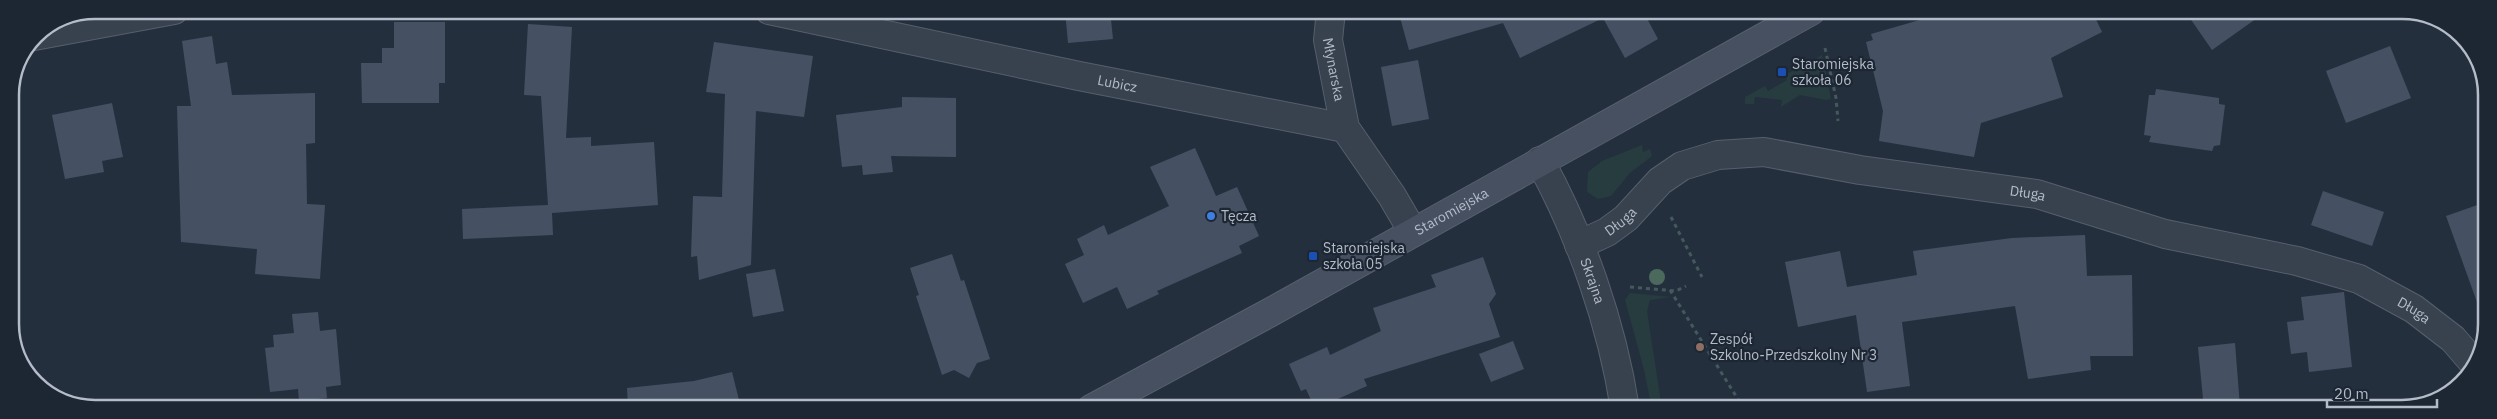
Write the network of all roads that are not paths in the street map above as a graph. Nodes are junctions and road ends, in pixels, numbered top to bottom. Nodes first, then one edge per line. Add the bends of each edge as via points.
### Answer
1 (126, 19) edge
2 (811, 19) edge
3 (1330, 19) edge
4 (1797, 19) edge
5 (52, 33) edge
6 (1345, 128) junction
7 (1540, 161) junction
8 (1413, 232) junction
9 (1579, 245) junction
10 (2470, 358) edge
11 (1108, 400) edge
12 (1624, 400) edge

1 - 5 street
2 - 6 street, Lubicz
3 - 6 street, Młynarska via 1328,40
4 - 7 street, Staromiejska
6 - 8 street
7 - 8 street, Staromiejska
7 - 9 street, Skrajna
8 - 11 street, Staromiejska
9 - 10 street, Długa via 1608,232 1660,182 1682,166 1718,155 1764,152 1860,170 2038,194 2165,234 2296,261 2358,279 2414,309 2453,339
9 - 12 street, Skrajna via 1604,321

